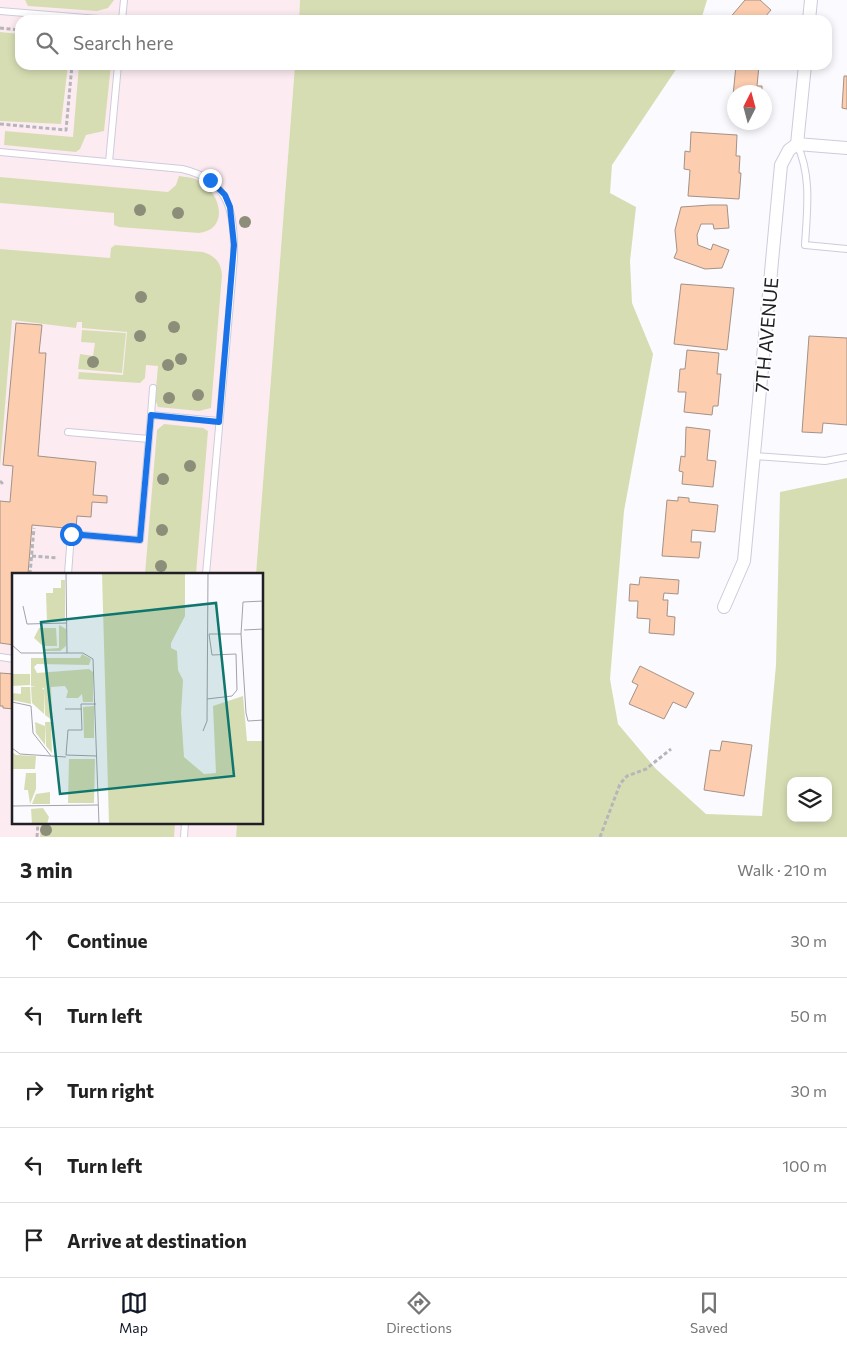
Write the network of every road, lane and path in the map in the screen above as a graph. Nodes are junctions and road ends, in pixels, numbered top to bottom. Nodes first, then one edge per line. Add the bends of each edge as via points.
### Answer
1 (124, 0) edge
2 (810, 0) edge
3 (0, 11) edge
4 (49, 15) edge
5 (122, 15) edge
6 (809, 15) edge
7 (0, 28) edge
8 (15, 30) edge
9 (72, 70) edge
10 (118, 70) edge
11 (804, 70) edge
12 (0, 124) edge
13 (797, 144) junction
14 (847, 148) edge
15 (0, 152) edge
16 (109, 162) junction
17 (847, 249) edge
18 (153, 388) dead end
19 (151, 415) junction
20 (219, 422) junction
21 (68, 432) dead end
22 (149, 439) junction
23 (755, 456) junction
24 (847, 457) edge
25 (34, 528) dead end
26 (32, 556) junction
27 (69, 559) junction
28 (30, 573) edge
29 (68, 573) edge
30 (206, 573) edge
31 (724, 607) dead end
32 (670, 748) dead end
33 (38, 824) edge
34 (185, 824) edge
35 (37, 837) edge
36 (184, 837) edge
37 (600, 837) edge

1 - 5 lane
2 - 6 street
3 - 4 lane
7 - 8 path
9 - 12 path via 66,130
10 - 16 lane
11 - 13 street
13 - 14 street
13 - 17 lane via 805,161 808,193 805,245
13 - 23 street, 7TH AVENUE via 789,150 781,165
15 - 16 lane
16 - 20 lane via 192,172 210,180 227,201 234,252
18 - 19 lane
19 - 20 lane
19 - 22 lane
20 - 30 lane
21 - 22 lane
22 - 27 lane via 140,540 71,534
23 - 24 lane via 825,461
23 - 31 street, 7TH AVENUE via 744,561
25 - 26 path
26 - 27 path
26 - 28 path
27 - 29 lane
32 - 37 path via 646,769 627,776 620,784
33 - 35 path
34 - 36 lane

